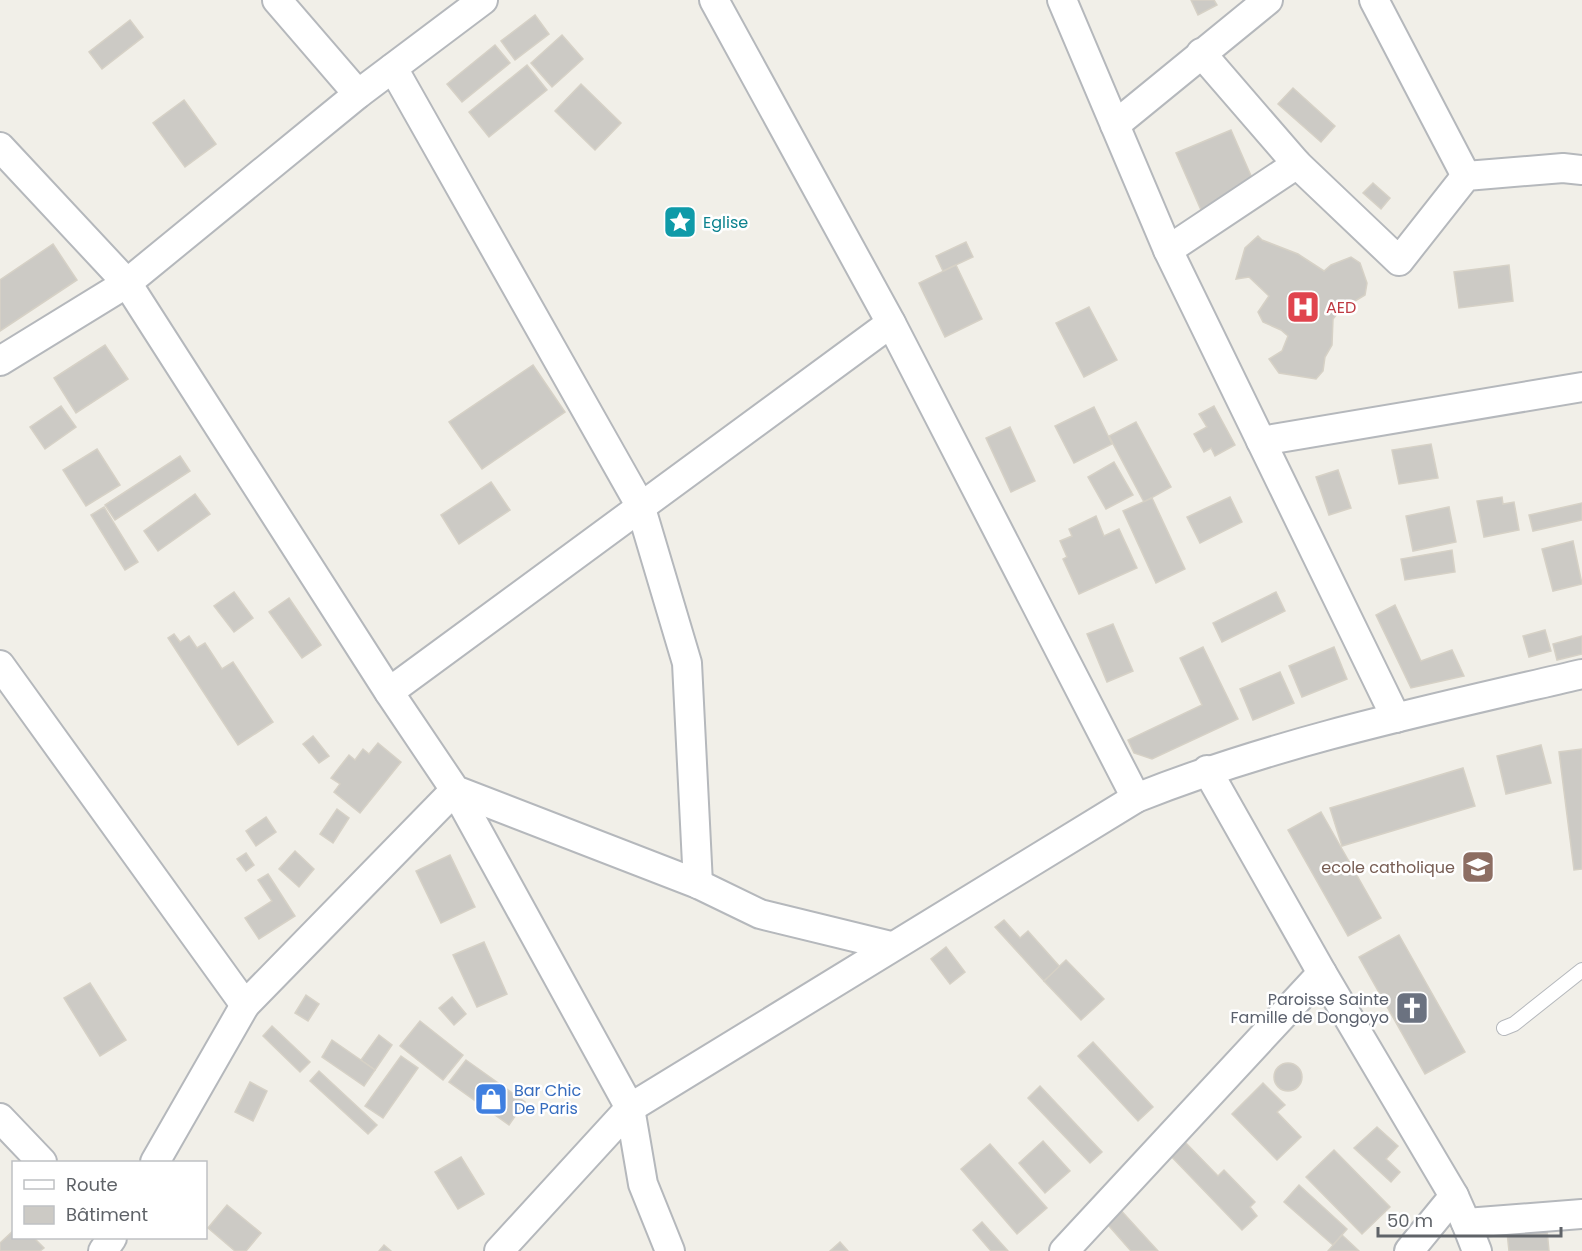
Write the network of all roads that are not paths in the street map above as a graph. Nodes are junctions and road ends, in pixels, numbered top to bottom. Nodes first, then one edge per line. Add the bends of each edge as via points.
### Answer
1 (277, 0) edge
2 (483, 0) edge
3 (714, 0) edge
4 (1062, 0) edge
5 (1268, 0) edge
6 (1374, 0) edge
7 (1201, 53) junction
8 (393, 68) junction
9 (358, 94) junction
10 (1115, 125) junction
11 (0, 147) edge
12 (1297, 164) junction
13 (1582, 170) edge
14 (1466, 176) junction
15 (1168, 250) junction
16 (127, 283) junction
17 (891, 323) junction
18 (0, 361) edge
19 (1582, 387) edge
20 (1261, 441) junction
21 (640, 505) junction
22 (0, 665) edge
23 (1582, 674) edge
24 (388, 692) junction
25 (1396, 718) junction
26 (1207, 770) junction
27 (455, 790) junction
28 (1136, 798) junction
29 (698, 884) junction
30 (891, 946) junction
31 (1582, 970) edge
32 (1322, 974) junction
33 (245, 1005) junction
34 (1504, 1028) dead end
35 (630, 1108) junction
36 (0, 1118) edge
37 (41, 1161) edge
38 (156, 1161) edge
39 (1454, 1196) junction
40 (1582, 1214) edge
41 (1466, 1223) junction
42 (499, 1251) edge
43 (670, 1251) edge
44 (1064, 1251) edge
45 (1409, 1251) edge
46 (1477, 1251) edge

1 - 9 street
2 - 8 street
3 - 17 street
4 - 10 street
5 - 7 street
6 - 14 street
7 - 10 street
7 - 12 street
8 - 9 street
8 - 21 street
9 - 16 street
10 - 15 street
11 - 16 street
12 - 14 street via 1399,261
12 - 15 street
13 - 14 street
15 - 20 street
16 - 18 street
16 - 24 street
17 - 21 street
17 - 28 street
19 - 20 street
20 - 25 street
21 - 24 street
21 - 29 street via 687,663
22 - 33 street
23 - 25 street
24 - 27 street
25 - 26 street
26 - 28 street
26 - 32 street
27 - 29 street
27 - 33 street
27 - 35 street
28 - 30 street
29 - 30 street via 760,914
30 - 35 street
31 - 34 lane
32 - 39 street
32 - 44 street
33 - 38 street
35 - 42 street
35 - 43 street via 643,1185
36 - 37 street
39 - 41 street
39 - 45 street
40 - 41 street
41 - 46 street

